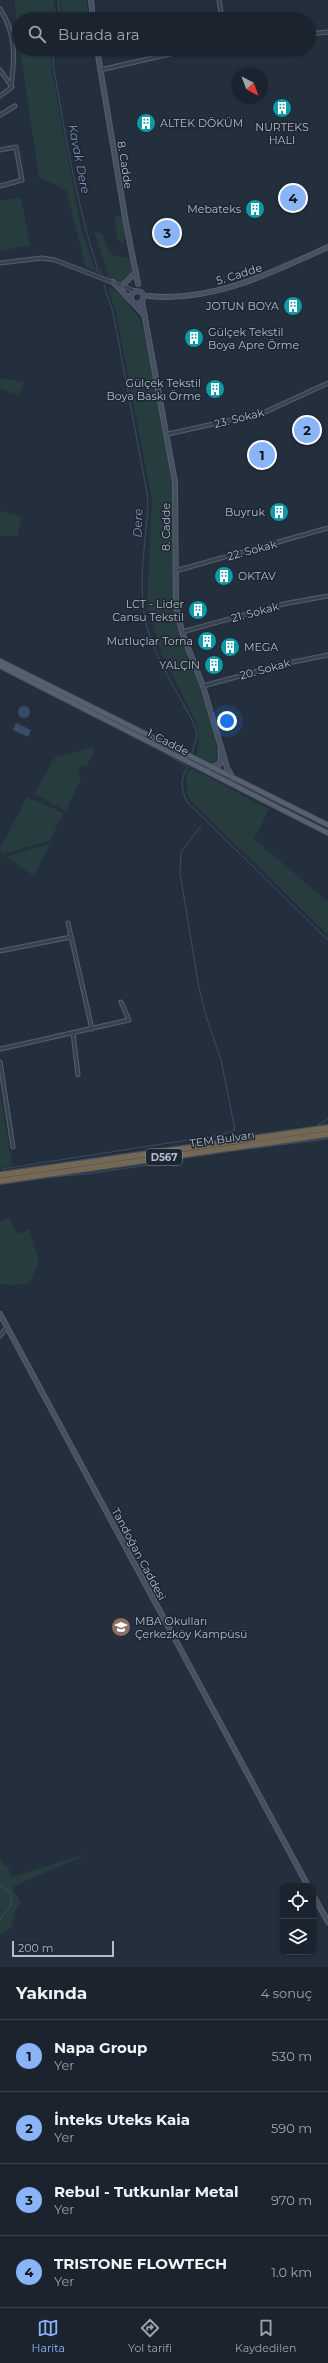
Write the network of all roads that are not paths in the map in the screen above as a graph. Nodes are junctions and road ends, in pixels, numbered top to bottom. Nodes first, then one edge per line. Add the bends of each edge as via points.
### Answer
1 (91, 0) edge
2 (219, 0) edge
3 (0, 9) edge
4 (92, 12) edge
5 (221, 12) edge
6 (328, 32) edge
7 (316, 33) edge
8 (12, 38) edge
9 (13, 56) edge
10 (99, 56) edge
11 (161, 56) edge
12 (0, 70) edge
13 (100, 70) junction
14 (11, 86) junction
15 (0, 96) edge
16 (15, 106) dead end
17 (0, 115) edge
18 (0, 150) edge
19 (0, 186) edge
20 (328, 247) edge
21 (0, 264) edge
22 (136, 272) junction
23 (113, 282) junction
24 (138, 284) junction
25 (122, 286) junction
26 (135, 291) junction
27 (142, 292) junction
28 (149, 296) junction
29 (143, 300) junction
30 (133, 302) junction
31 (145, 316) junction
32 (328, 383) edge
33 (168, 434) junction
34 (328, 528) edge
35 (175, 571) junction
36 (328, 596) edge
37 (182, 632) junction
38 (328, 655) edge
39 (0, 661) edge
40 (0, 666) edge
41 (203, 686) junction
42 (221, 747) junction
43 (210, 767) junction
44 (233, 778) junction
45 (328, 825) edge
46 (328, 833) edge
47 (68, 923) dead end
48 (71, 937) junction
49 (0, 951) edge
50 (121, 1002) dead end
51 (92, 1029) junction
52 (73, 1033) junction
53 (0, 1049) edge
54 (0, 1062) edge
55 (78, 1075) dead end
56 (328, 1128) edge
57 (328, 1134) edge
58 (13, 1147) dead end
59 (0, 1175) edge
60 (0, 1180) edge
61 (0, 1314) edge
62 (7, 1327) junction
63 (0, 1336) edge
64 (306, 1883) edge
65 (316, 1900) edge
66 (328, 1922) edge

1 - 4 street
2 - 5 street
3 - 8 street via 10,23
6 - 7 street
9 - 14 street
10 - 13 street, 8. Cadde
11 - 13 street
12 - 14 street
13 - 22 street, 8. Cadde
14 - 15 street
16 - 17 street
18 - 19 street via 16,147 22,180
20 - 28 street, 5. Cadde via 266,275 236,285 192,296
21 - 23 street via 42,258 55,260
22 - 24 street, 8. Cadde
22 - 25 street
23 - 25 street
23 - 30 street
24 - 26 street
24 - 27 street, 8. Cadde
25 - 26 street
26 - 27 street
26 - 30 street via 131,295
27 - 28 street
27 - 29 street, 8. Cadde
28 - 29 street
29 - 30 street
29 - 31 street, 8. Cadde
30 - 31 street
31 - 33 street, 8. Cadde
32 - 33 street, 23. Sokak via 263,413
33 - 35 street, 8. Cadde via 175,482
34 - 35 street, 22. Sokak
35 - 37 street, 8. Cadde via 176,606
36 - 37 street, 21. Sokak via 282,604
37 - 41 street, 8. Cadde
38 - 41 street, 20. Sokak
39 - 43 main road, 1. Cadde
40 - 46 main road, 1. Cadde
41 - 42 street, 8. Cadde
42 - 43 street, 8. Cadde via 219,765
42 - 44 street, 8. Cadde
43 - 44 main road, 1. Cadde
44 - 45 main road, 1. Cadde
47 - 48 street
48 - 49 street
48 - 51 street
50 - 51 street via 129,1020
51 - 52 street
52 - 53 street
52 - 55 street
54 - 58 street
56 - 59 highway, D567
57 - 60 highway, TEM Bulvarı / D567
61 - 62 street, Tandoğan Caddesi
62 - 63 street
62 - 64 street, Tandoğan Caddesi
65 - 66 street

